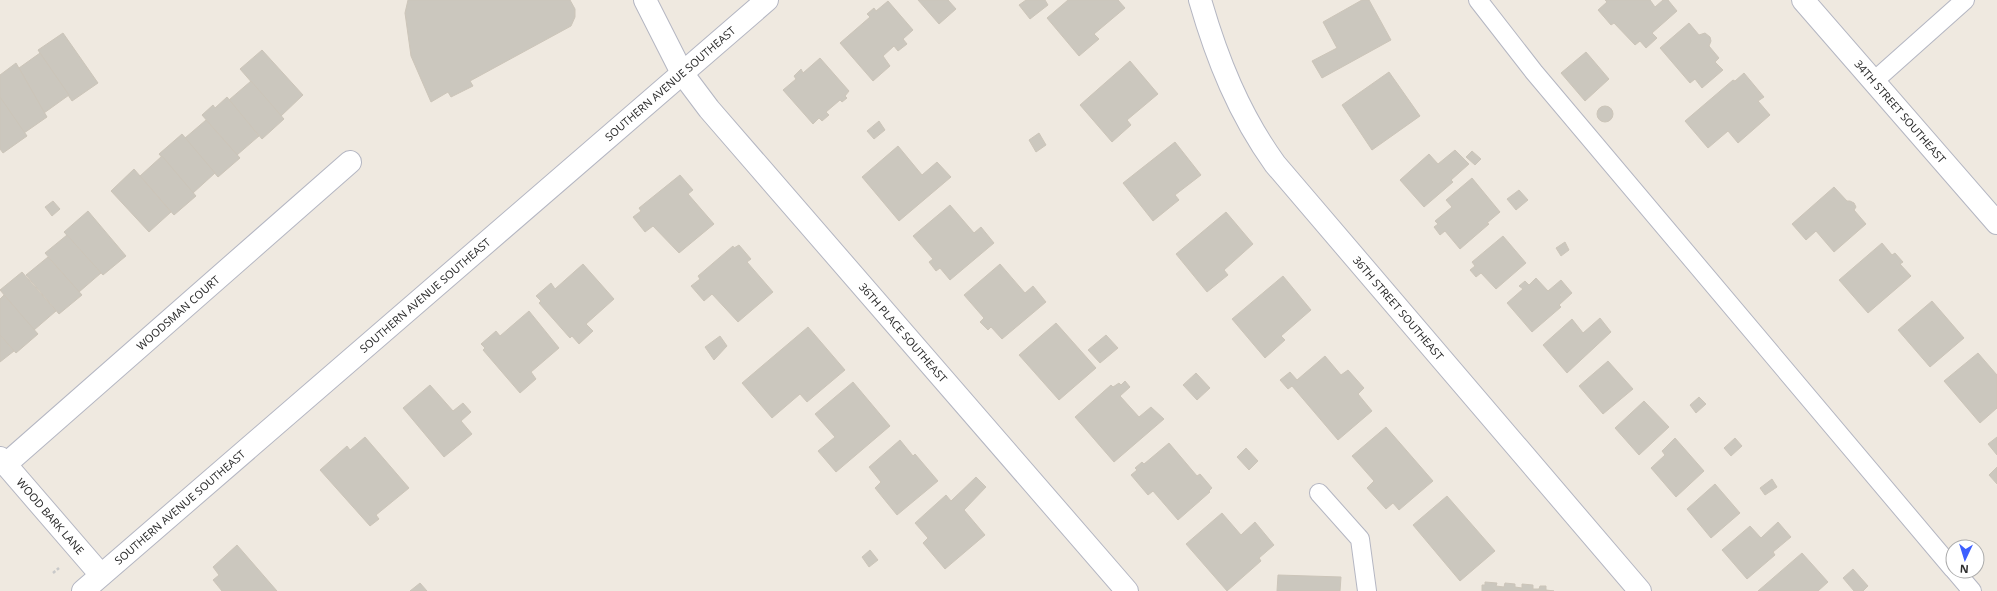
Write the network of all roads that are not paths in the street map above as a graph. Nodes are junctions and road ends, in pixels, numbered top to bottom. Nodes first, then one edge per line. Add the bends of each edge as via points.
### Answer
1 (645, 0) edge
2 (767, 0) edge
3 (1200, 0) edge
4 (1478, 0) edge
5 (1803, 0) edge
6 (1965, 0) edge
7 (682, 73) junction
8 (1873, 82) junction
9 (350, 162) dead end
10 (1997, 223) edge
11 (3, 461) edge
12 (1319, 493) dead end
13 (1945, 560) edge
14 (101, 575) junction
15 (1962, 579) edge
16 (83, 591) edge
17 (1127, 591) edge
18 (1367, 591) edge
19 (1640, 591) edge
20 (1972, 591) edge

1 - 7 street, 36TH PLACE SOUTHEAST
2 - 7 street, SOUTHERN AVENUE SOUTHEAST
3 - 19 street, 36TH STREET SOUTHEAST via 1213,44 1233,94 1248,123 1275,164
4 - 13 lane via 1534,72
5 - 8 street, 34TH STREET SOUTHEAST
6 - 8 lane
7 - 14 street, SOUTHERN AVENUE SOUTHEAST
7 - 17 street, 36TH PLACE SOUTHEAST via 717,118
8 - 10 street, 34TH STREET SOUTHEAST
9 - 11 street, WOODSMAN COURT
11 - 14 street, WOOD BARK LANE
12 - 18 lane via 1360,539
14 - 16 street, SOUTHERN AVENUE SOUTHEAST
15 - 20 lane

